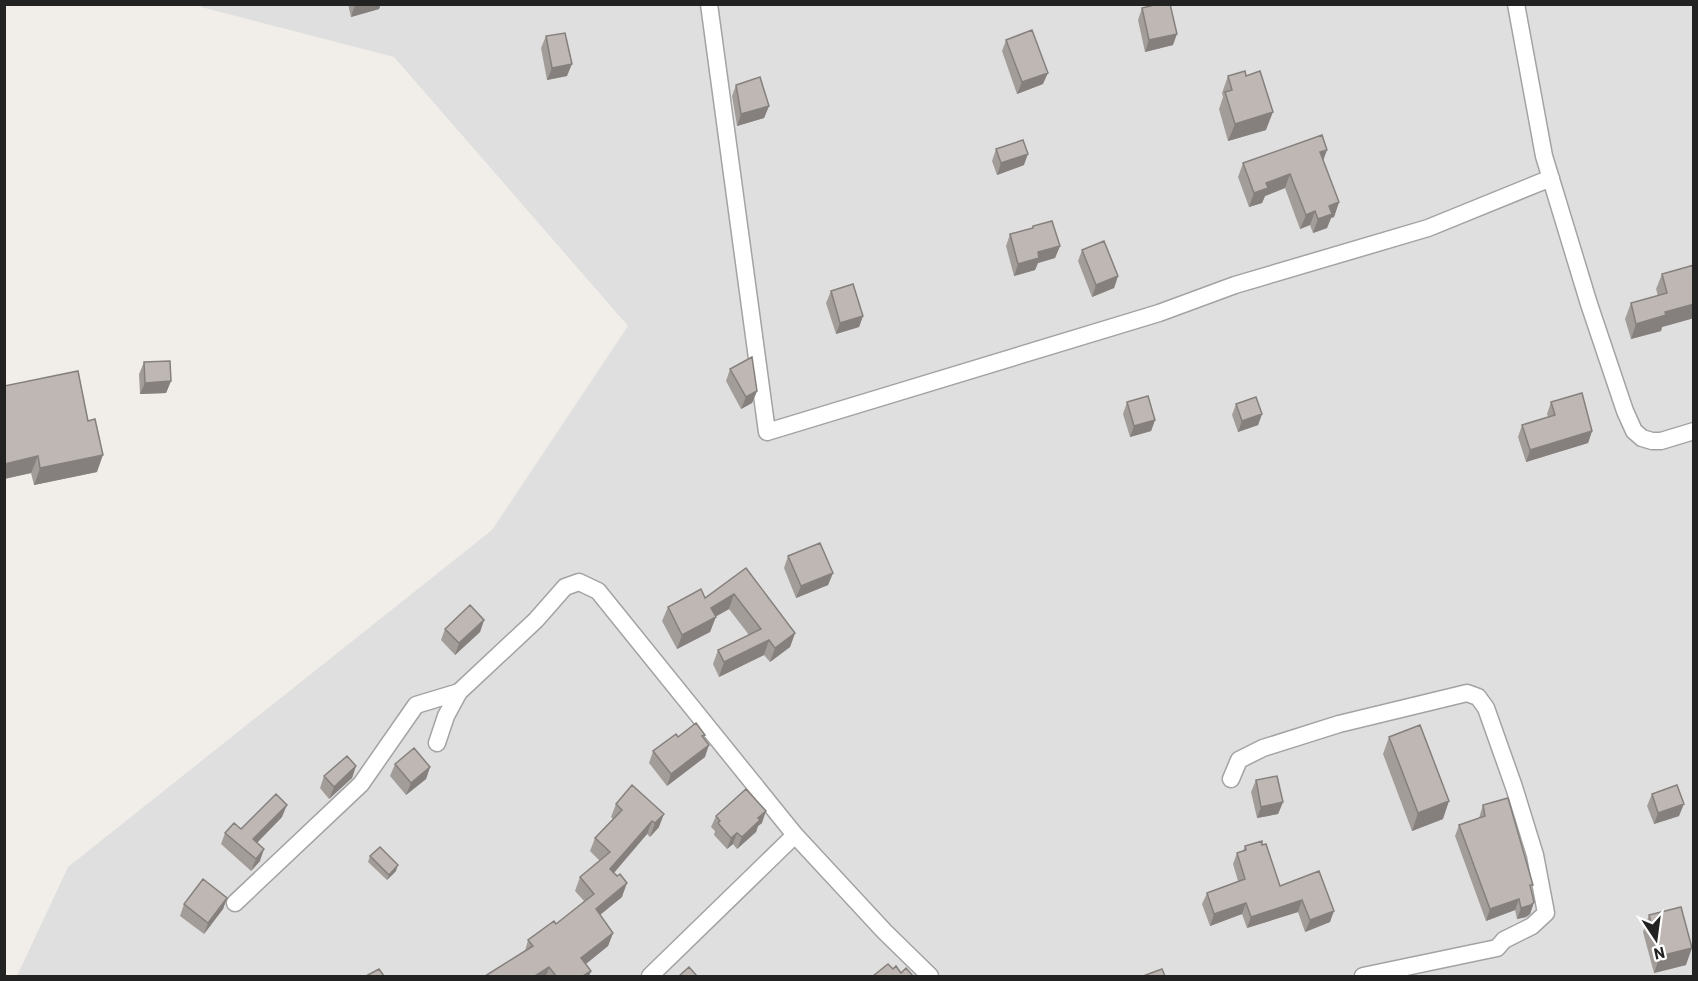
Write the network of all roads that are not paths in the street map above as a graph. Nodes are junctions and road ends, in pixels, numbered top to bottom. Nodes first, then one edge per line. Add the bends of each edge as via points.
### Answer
1 (709, 4) edge
2 (1516, 4) edge
3 (1551, 178) junction
4 (1694, 430) edge
5 (459, 692) junction
6 (437, 743) dead end
7 (1231, 779) dead end
8 (795, 835) junction
9 (235, 903) dead end
10 (650, 976) edge
11 (930, 976) edge
12 (1363, 976) edge

1 - 3 street via 767,432 1428,228
2 - 3 street
3 - 4 street via 1589,304 1634,431 1642,438 1661,441
5 - 6 street
5 - 8 street via 536,620 565,587 579,582 598,591
5 - 9 street via 416,705 361,784
7 - 12 street via 1239,760 1263,748 1339,724 1467,693 1478,697 1486,708 1535,855 1546,913 1497,948
8 - 10 street
8 - 11 street

